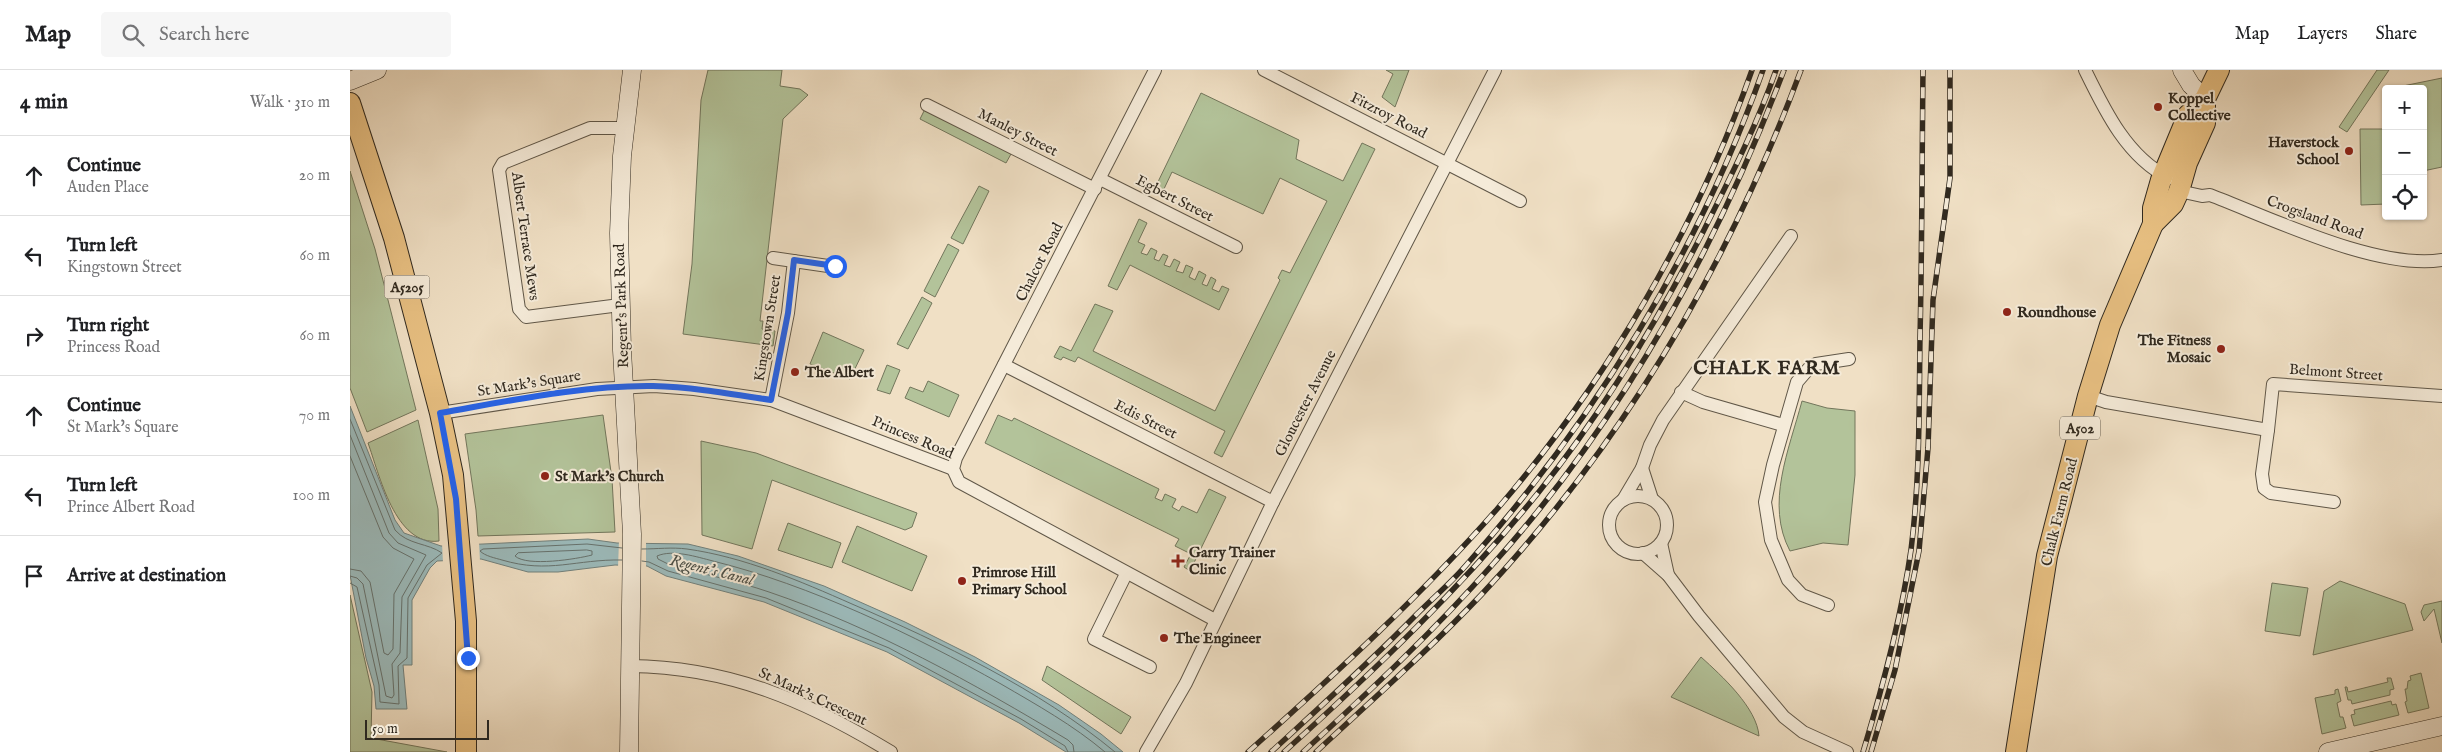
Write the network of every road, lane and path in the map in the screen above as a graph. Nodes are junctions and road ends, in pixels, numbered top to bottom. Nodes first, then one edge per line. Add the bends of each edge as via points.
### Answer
1 (377, 70) edge
2 (632, 70) edge
3 (1155, 70) edge
4 (1264, 70) edge
5 (1495, 70) edge
6 (2085, 70) edge
7 (2182, 70) edge
8 (2219, 70) edge
9 (350, 81) edge
10 (2204, 99) junction
11 (350, 103) edge
12 (927, 105) dead end
13 (624, 128) junction
14 (1447, 163) junction
15 (2163, 175) junction
16 (1098, 184) junction
17 (2180, 186) junction
18 (1520, 201) dead end
19 (2152, 224) junction
20 (1790, 236) dead end
21 (1236, 247) dead end
22 (773, 258) dead end
23 (794, 260) junction
24 (2442, 260) edge
25 (835, 266) dead end
26 (620, 304) junction
27 (1849, 359) dead end
28 (1004, 365) junction
29 (624, 386) junction
30 (1681, 392) junction
31 (2088, 396) junction
32 (2442, 396) edge
33 (771, 400) junction
34 (440, 413) junction
35 (1783, 426) junction
36 (2268, 430) junction
37 (953, 468) junction
38 (1642, 468) junction
39 (1652, 499) junction
40 (1623, 500) junction
41 (1273, 502) junction
42 (2334, 502) dead end
43 (1661, 542) junction
44 (1643, 553) junction
45 (1126, 574) junction
46 (1668, 575) junction
47 (1828, 604) dead end
48 (1215, 620) junction
49 (630, 666) junction
50 (1150, 667) dead end
51 (2442, 726) edge
52 (466, 752) edge
53 (629, 752) edge
54 (891, 752) edge
55 (1146, 752) edge
56 (1847, 752) edge
57 (2016, 752) edge
58 (2328, 752) edge

1 - 9 street
2 - 13 street, Regent's Park Road
3 - 16 street, Chalcot Road
4 - 14 street, Fitzroy Road
5 - 14 street, Gloucester Avenue
6 - 15 street via 2112,122 2138,155
7 - 10 street
8 - 10 main road, A502
10 - 15 main road, A502 via 2188,115
10 - 17 main road, A502 via 2204,123
11 - 34 main road, A5205 via 394,238
12 - 16 street, Manley Street
13 - 26 street, Regent's Park Road via 619,191
13 - 26 street, Albert Terrace Mews via 590,128 502,163 498,170 520,309 526,317
14 - 18 street, Fitzroy Road
14 - 41 street, Gloucester Avenue
15 - 17 street
15 - 19 main road, Chalk Farm Road / A502 via 2153,208
16 - 21 street, Egbert Street
16 - 28 street, Chalcot Road
17 - 19 main road, Chalk Farm Road / A502 via 2173,204
17 - 24 street, Crogsland Road via 2353,249 2414,263
19 - 31 main road, Chalk Farm Road / A502 via 2110,325
20 - 30 street
22 - 23 street
23 - 25 street
23 - 33 street, Kingstown Street via 788,313
26 - 29 street, Regent's Park Road
27 - 35 street via 1810,367 1797,382
28 - 37 street, Chalcot Road
28 - 41 street, Edis Street
29 - 33 street, Princess Road via 694,389
29 - 34 street, St Mark's Square
29 - 49 street, Regent's Park Road via 632,534
30 - 35 street via 1703,402
30 - 38 street via 1656,433
31 - 36 street via 2106,402
31 - 57 main road, Chalk Farm Road / A502 via 2047,556
32 - 36 street, Belmont Street via 2273,384
33 - 37 street, Princess Road
34 - 52 main road, A5205 via 453,475 462,562 468,658
35 - 47 street via 1768,481 1766,502 1770,540 1777,560 1796,590 1809,599
36 - 42 street, Belmont Street via 2262,474 2264,488 2271,493
37 - 45 street, Princess Road via 959,482
38 - 39 street
38 - 40 street
39 - 40 street via 1640,496
39 - 43 street via 1664,512 1667,521
40 - 44 street via 1616,505 1609,521 1613,539 1628,552
41 - 48 street, Gloucester Avenue
43 - 44 street
43 - 46 street
44 - 46 street
45 - 48 street, Princess Road
45 - 50 street via 1094,639
46 - 56 street via 1784,717 1803,732
48 - 55 street, Gloucester Avenue via 1186,683
49 - 53 street, Regent's Park Road
49 - 54 street, St Mark's Crescent via 691,669 744,682 809,708
51 - 58 street

